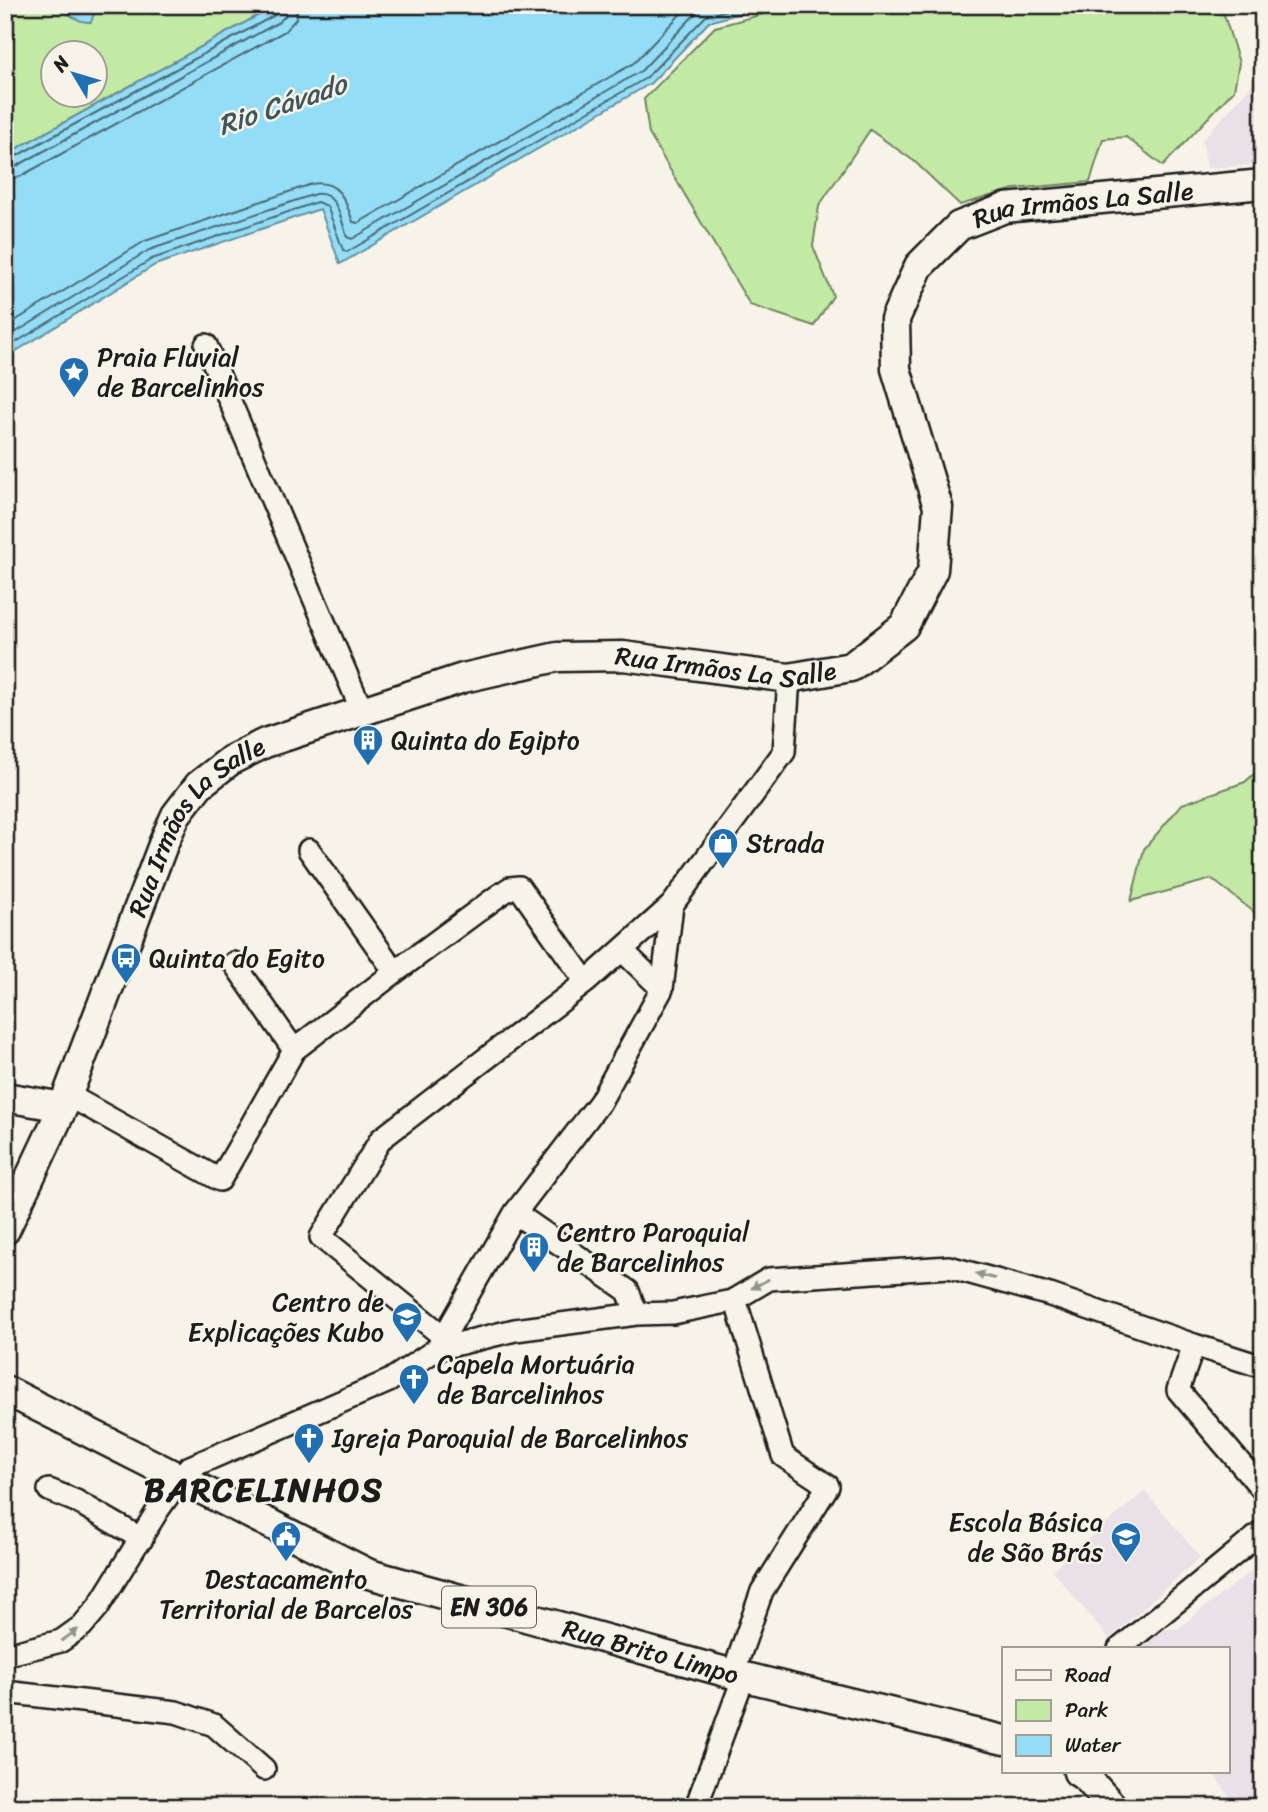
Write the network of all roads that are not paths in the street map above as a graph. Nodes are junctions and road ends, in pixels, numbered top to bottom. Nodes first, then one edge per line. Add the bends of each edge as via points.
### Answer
1 (1263, 184) edge
2 (206, 345) dead end
3 (789, 678) junction
4 (362, 711) junction
5 (309, 850) dead end
6 (672, 905) junction
7 (622, 950) junction
8 (234, 962) dead end
9 (395, 972) junction
10 (586, 982) junction
11 (662, 989) junction
12 (294, 1050) junction
13 (5, 1097) edge
14 (66, 1101) junction
15 (515, 1213) junction
16 (5, 1230) edge
17 (734, 1299) junction
18 (637, 1314) junction
19 (440, 1343) junction
20 (1194, 1346) junction
21 (1263, 1367) edge
22 (5, 1390) edge
23 (179, 1479) junction
24 (49, 1490) dead end
25 (1263, 1490) edge
26 (1263, 1531) edge
27 (142, 1539) junction
28 (1121, 1647) edge
29 (5, 1655) edge
30 (739, 1675) junction
31 (5, 1692) edge
32 (1002, 1740) edge
33 (264, 1769) dead end
34 (1080, 1773) edge
35 (696, 1807) edge
36 (1113, 1807) edge

1 - 3 main road, Rua Irmãos La Salle via 1005,208 959,226 919,266 895,319 897,369 938,507 933,570 904,626 851,667
2 - 4 street
3 - 4 main road, Rua Irmãos La Salle via 623,656 557,657 463,678
3 - 6 street via 784,752
4 - 14 main road, Rua Irmãos La Salle via 265,743 231,760 199,785 176,815
5 - 9 street
6 - 7 street
6 - 11 street
7 - 10 street
7 - 11 street
8 - 12 street
9 - 10 street via 510,888 519,887
9 - 12 street
10 - 19 street via 381,1139 321,1237
11 - 15 street via 600,1102
12 - 14 street via 220,1180
13 - 14 main road
14 - 16 main road, Rua Irmãos La Salle
15 - 18 street via 628,1291
15 - 19 street
17 - 18 street via 673,1313
20 -> 17 street via 1050,1295 949,1267 769,1279
17 - 30 street via 783,1456 828,1486 762,1591
18 - 19 street
19 - 23 street via 389,1381 205,1459
20 - 21 street
20 - 25 street via 1178,1390
22 - 23 main road, Rua Brito Limpo / EN 306
23 - 27 street
23 - 30 main road, Rua Brito Limpo / EN 306 via 369,1574
24 - 27 street
26 - 28 street
29 -> 27 street via 61,1641 82,1626
30 - 32 main road, Rua Brito Limpo / EN 306
30 - 35 street
31 - 33 street via 176,1712 214,1725
34 - 36 main road

